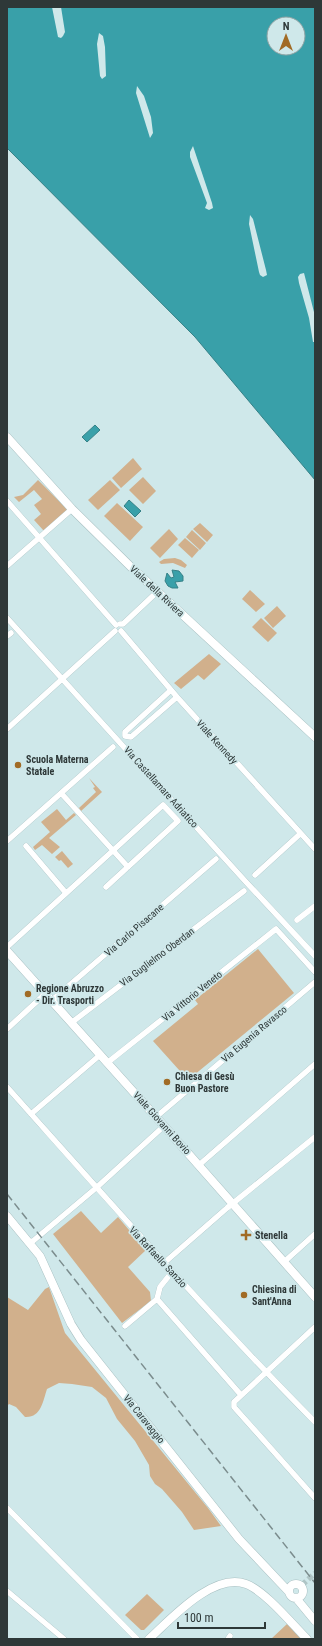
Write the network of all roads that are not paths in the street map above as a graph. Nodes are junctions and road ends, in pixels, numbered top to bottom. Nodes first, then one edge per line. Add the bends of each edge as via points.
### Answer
1 (7, 437) edge
2 (7, 501) edge
3 (72, 509) junction
4 (40, 538) junction
5 (7, 566) edge
6 (158, 592) junction
7 (7, 618) edge
8 (118, 628) junction
9 (62, 679) junction
10 (171, 690) junction
11 (177, 697) junction
12 (7, 729) edge
13 (315, 737) edge
14 (113, 747) dead end
15 (61, 793) junction
16 (300, 834) junction
17 (7, 841) edge
18 (26, 846) dead end
19 (315, 850) edge
20 (113, 851) junction
21 (216, 859) dead end
22 (128, 867) junction
23 (255, 875) dead end
24 (106, 887) dead end
25 (244, 891) dead end
26 (66, 893) junction
27 (315, 906) edge
28 (298, 920) dead end
29 (7, 947) edge
30 (7, 951) edge
31 (315, 956) edge
32 (315, 972) edge
33 (315, 982) edge
34 (46, 994) junction
35 (51, 1000) junction
36 (71, 1023) junction
37 (7, 1029) edge
38 (100, 1056) junction
39 (107, 1063) junction
40 (315, 1064) edge
41 (7, 1087) edge
42 (32, 1114) junction
43 (156, 1116) junction
44 (164, 1126) junction
45 (315, 1137) edge
46 (199, 1165) junction
47 (96, 1188) junction
48 (232, 1203) junction
49 (7, 1216) edge
50 (315, 1234) edge
51 (31, 1242) junction
52 (284, 1262) junction
53 (164, 1263) junction
54 (172, 1272) junction
55 (315, 1297) edge
56 (157, 1299) junction
57 (125, 1326) dead end
58 (315, 1327) edge
59 (266, 1372) junction
60 (242, 1395) junction
61 (315, 1422) edge
62 (315, 1498) edge
63 (7, 1508) edge
64 (296, 1587) junction
65 (7, 1591) edge
66 (299, 1597) junction
67 (315, 1621) edge
68 (61, 1638) edge
69 (137, 1639) edge
70 (149, 1639) edge
71 (307, 1639) edge

1 - 3 street, Viale della Riviera
2 - 4 street, Viale Kennedy
3 - 4 street
3 - 6 street, Viale della Riviera
4 - 5 street
4 - 8 street, Viale Kennedy
6 - 8 street
6 - 13 street, Viale della Riviera
7 - 9 street, Via Castellamare Adriatico
8 - 9 street
8 - 10 street, Viale Kennedy
9 - 12 street
9 - 31 street, Via Castellamare Adriatico
10 - 11 street, Viale Kennedy
10 - 11 street via 125,732 125,736 131,737
11 - 16 street, Viale Kennedy
14 - 15 street
15 - 17 street
15 - 20 street
16 - 19 street, Viale Kennedy
16 - 23 street
18 - 26 street
20 - 22 street
20 - 22 street via 163,805 178,821
20 - 26 street
21 - 35 street, Via Carlo Pisacane
22 - 24 street
25 - 36 street, Via Guglielmo Oberdan
26 - 29 street
27 - 28 street
30 - 34 street, Viale Giovanni Bovio
32 - 39 street, Via Vittorio Veneto via 276,929
33 - 43 street, Via Eugenia Ravasco
34 - 35 street, Viale Giovanni Bovio
34 - 37 street
35 - 36 street, Viale Giovanni Bovio
36 - 38 street, Viale Giovanni Bovio
38 - 39 street, Viale Giovanni Bovio
38 - 42 street
39 - 43 street, Viale Giovanni Bovio
40 - 46 street
41 - 42 street, Via Raffaello Sanzio
42 - 47 street, Via Raffaello Sanzio
43 - 44 street, Viale Giovanni Bovio
44 - 46 street, Viale Giovanni Bovio
44 - 47 street
45 - 48 street
46 - 48 street, Viale Giovanni Bovio
47 - 51 street
47 - 53 street, Via Raffaello Sanzio
48 - 52 street, Viale Giovanni Bovio
48 - 53 street
49 - 51 street, Via Caravaggio
50 - 52 street
51 - 64 street, Via Caravaggio via 81,1340 239,1539 280,1582
52 - 55 street, Viale Giovanni Bovio
53 - 54 street, Via Raffaello Sanzio
54 - 56 street via 160,1287
54 - 59 street, Via Raffaello Sanzio
56 - 57 street
56 - 60 street
58 - 59 street
59 - 60 street
59 - 61 street, Via Raffaello Sanzio
60 - 62 street via 234,1402 234,1407
63 - 69 street
64 - 66 street via 302,1591
64 - 66 street, Via Caravaggio via 290,1596
65 - 68 street
66 - 67 street, Via Caravaggio
70 - 71 street via 200,1594 215,1586 232,1582 253,1588

